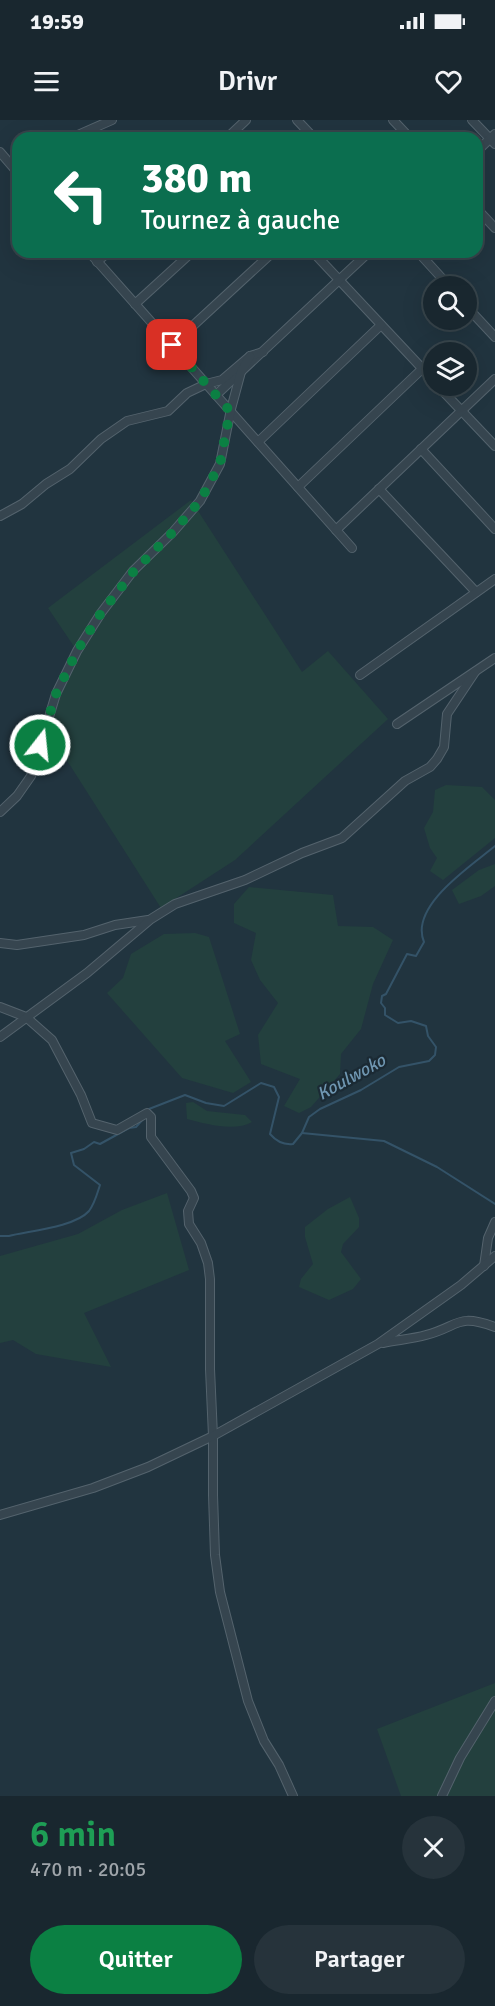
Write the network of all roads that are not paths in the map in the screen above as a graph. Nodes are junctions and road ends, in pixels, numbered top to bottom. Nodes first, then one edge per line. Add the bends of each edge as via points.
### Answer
1 (112, 120) edge
2 (246, 120) edge
3 (297, 120) edge
4 (393, 120) edge
5 (472, 120) edge
6 (85, 132) edge
7 (233, 132) edge
8 (308, 132) edge
9 (404, 132) edge
10 (493, 139) edge
11 (0, 152) edge
12 (12, 161) edge
13 (483, 215) edge
14 (495, 228) edge
15 (94, 258) edge
16 (102, 258) edge
17 (185, 258) edge
18 (266, 258) edge
19 (319, 258) edge
20 (363, 258) edge
21 (423, 258) edge
22 (98, 262) junction
23 (440, 276) edge
24 (339, 280) junction
25 (135, 304) junction
26 (477, 318) edge
27 (381, 325) junction
28 (495, 337) edge
29 (172, 345) junction
30 (263, 352) junction
31 (250, 356) junction
32 (422, 369) joint
33 (241, 372) junction
34 (495, 380) edge
35 (206, 384) junction
36 (216, 395) junction
37 (448, 396) edge
38 (230, 411) junction
39 (462, 411) junction
40 (258, 442) junction
41 (495, 446) edge
42 (421, 449) junction
43 (298, 487) junction
44 (379, 489) junction
45 (0, 516) edge
46 (495, 529) edge
47 (336, 530) junction
48 (352, 548) dead end
49 (495, 579) edge
50 (476, 592) junction
51 (495, 658) edge
52 (475, 672) junction
53 (360, 675) dead end
54 (397, 724) dead end
55 (0, 812) edge
56 (151, 919) junction
57 (0, 942) edge
58 (0, 1007) edge
59 (26, 1017) junction
60 (0, 1037) edge
61 (495, 1222) edge
62 (495, 1256) edge
63 (484, 1266) junction
64 (495, 1327) edge
65 (378, 1344) junction
66 (213, 1436) junction
67 (0, 1515) edge
68 (495, 1701) edge
69 (293, 1796) edge
70 (442, 1796) edge

1 - 6 street
2 - 7 street
3 - 8 street
4 - 9 street
5 - 10 street
11 - 12 street
13 - 14 street
15 - 22 street
16 - 22 street
17 - 25 street
18 - 29 street
19 - 24 street
20 - 24 street
21 - 23 street
22 - 25 street
24 - 27 street
24 - 30 street
25 - 29 street
26 - 28 street
27 - 32 street
27 - 40 street
29 - 35 street
30 - 31 street
30 - 33 street
31 - 33 street
31 - 35 street via 222,380
32 - 43 street
33 - 36 street
33 - 38 street
34 - 39 street
35 - 36 street
35 - 45 street via 187,393 168,411 127,421 102,438 70,469
36 - 38 street
37 - 39 street
38 - 40 street
38 - 55 street via 220,464 200,501 134,571 101,613 56,694 31,776
39 - 41 street
39 - 42 street
40 - 43 street
42 - 44 street
42 - 46 street
43 - 47 street
44 - 47 street
44 - 50 street
47 - 48 street
49 - 50 street
50 - 53 street
51 - 52 street
52 - 54 street
52 - 56 street via 447,714 444,747 437,759 405,781 342,838 245,880 175,904
56 - 57 street via 84,935 17,945
56 - 59 street via 87,973
58 - 59 street
59 - 60 street
59 - 66 street via 52,1040 92,1123 117,1130 147,1113 152,1117 151,1137 191,1191 194,1198 188,1211 189,1224 201,1243 210,1279
61 - 63 street
62 - 63 street
63 - 65 street
64 - 65 street via 462,1320 427,1335
65 - 66 street
66 - 67 street via 93,1488
66 - 69 street via 215,1555 220,1592 248,1701
68 - 70 street

